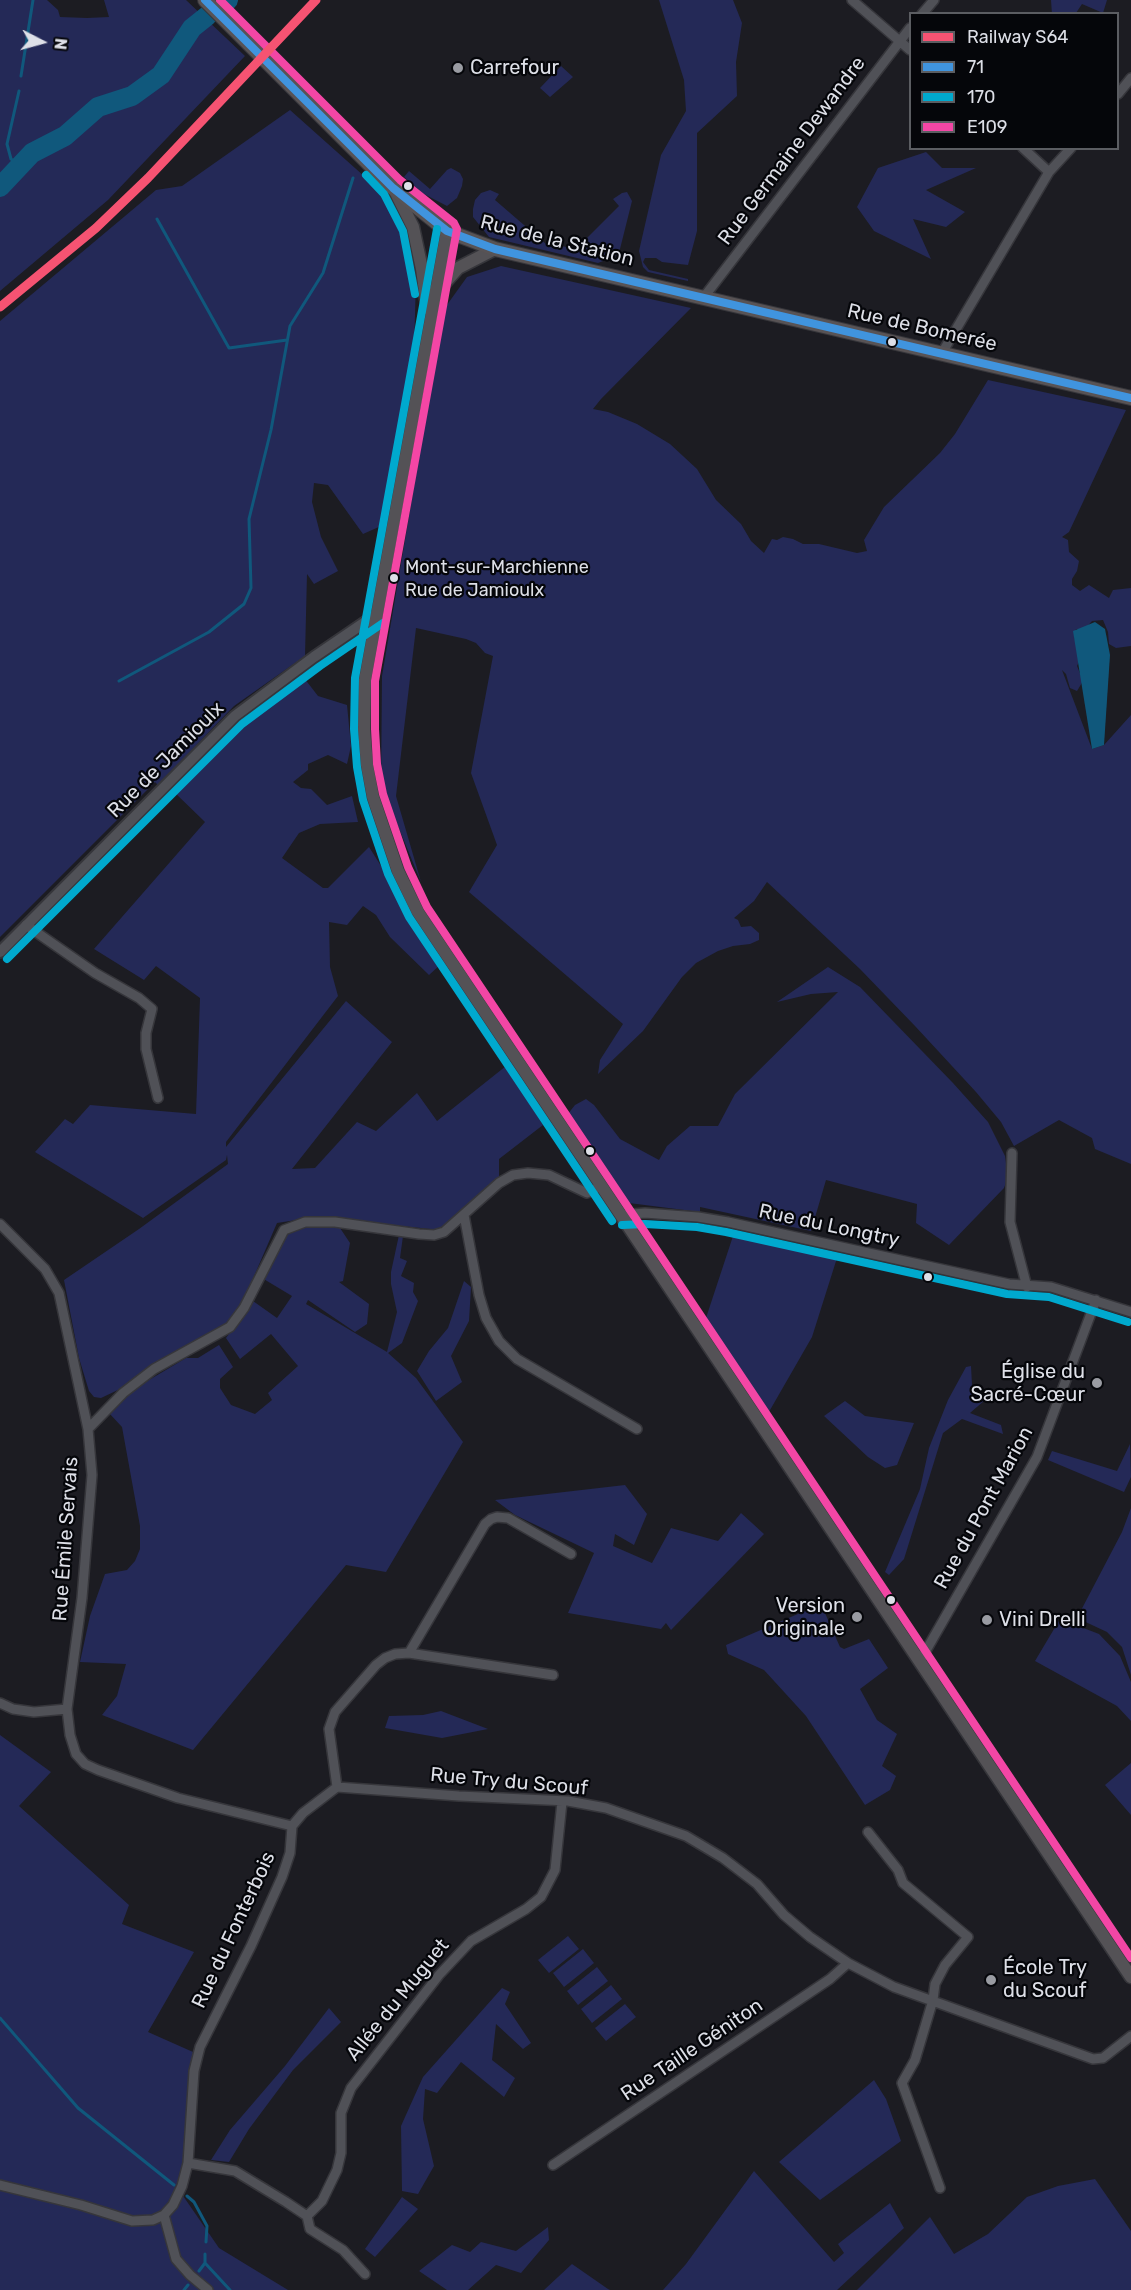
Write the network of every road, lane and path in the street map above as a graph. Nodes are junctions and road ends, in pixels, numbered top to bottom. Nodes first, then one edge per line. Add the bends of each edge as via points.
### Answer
1 (205, 0) edge
2 (852, 0) edge
3 (934, 0) edge
4 (924, 12) edge
5 (909, 29) edge
6 (900, 40) junction
7 (909, 49) edge
8 (1131, 78) edge
9 (1119, 93) edge
10 (1025, 150) edge
11 (1069, 150) edge
12 (1049, 172) junction
13 (393, 188) junction
14 (447, 231) junction
15 (495, 249) junction
16 (434, 295) junction
17 (704, 297) junction
18 (431, 312) junction
19 (942, 353) junction
20 (1131, 398) edge
21 (376, 614) junction
22 (27, 924) junction
23 (0, 952) edge
24 (158, 1098) dead end
25 (1011, 1153) dead end
26 (601, 1186) junction
27 (465, 1215) junction
28 (621, 1215) junction
29 (0, 1224) edge
30 (1027, 1287) junction
31 (1096, 1300) junction
32 (1131, 1312) edge
33 (637, 1429) dead end
34 (88, 1430) junction
35 (571, 1554) dead end
36 (409, 1653) junction
37 (920, 1661) junction
38 (553, 1675) dead end
39 (0, 1704) edge
40 (67, 1710) junction
41 (337, 1787) junction
42 (562, 1802) junction
43 (292, 1826) junction
44 (868, 1832) dead end
45 (848, 1963) junction
46 (1131, 1977) edge
47 (933, 2000) junction
48 (1131, 2036) edge
49 (188, 2163) junction
50 (553, 2165) dead end
51 (0, 2185) edge
52 (940, 2188) dead end
53 (164, 2215) junction
54 (307, 2216) junction
55 (365, 2274) dead end
56 (208, 2290) edge

1 - 13 main road, Rue de la Station
2 - 6 street
3 - 4 street
5 - 6 street, Rue Germaine Dewandre
6 - 7 street
6 - 17 street, Rue Germaine Dewandre
8 - 9 street
10 - 12 street
11 - 12 street
12 - 19 street
13 - 14 main road, Rue de la Station
13 - 18 main road via 413,227
14 - 15 main road, Rue de la Station
14 - 16 main road
15 - 16 main road via 458,268
15 - 17 main road, Rue de la Station
16 - 18 main road
17 - 19 main road, Rue de Bomerée
18 - 21 main road
19 - 20 main road, Rue de Bomerée
21 - 22 street, Rue de Jamioulx via 235,716
21 - 26 main road via 365,680 367,765 373,797 398,871 418,912
22 - 23 street, Rue de Jamioulx
22 - 24 street via 152,1009 146,1049
25 - 30 street via 1010,1222
26 - 27 street, Rue Émile Servais via 587,1193 549,1176 513,1176 499,1183
26 - 28 main road
27 - 33 street via 479,1295 499,1341 517,1359
27 - 34 street, Rue Émile Servais via 434,1235 336,1222 305,1222 287,1228 230,1327 154,1369 123,1393
28 - 30 street, Rue du Longtry via 645,1213 728,1222
28 - 37 main road
29 - 34 street via 45,1269 59,1293
30 - 31 street, Rue du Longtry via 1051,1287
31 - 32 street, Rue du Longtry
31 - 37 street, Rue du Pont Marion via 1037,1457
34 - 40 street, Rue Émile Servais via 92,1476 88,1539
35 - 36 street via 508,1518 491,1519
36 - 38 street
36 - 41 street via 395,1654 376,1665 335,1712 329,1729
37 - 46 main road
39 - 40 street via 34,1712
40 - 43 street, Rue du Fonterbois via 73,1748 85,1764 178,1798
41 - 42 street, Rue Try du Scouf
41 - 43 street
42 - 45 street, Rue Try du Scouf via 606,1808 686,1836 732,1864 806,1934
42 - 54 street, Allée du Muguet via 555,1870 542,1897 471,1941 439,1975 351,2088 341,2114 337,2170 322,2201
43 - 49 street, Rue du Fonterbois via 290,1853 282,1877 201,2041 194,2071
44 - 47 street via 898,1870 903,1883 968,1937 945,1965 935,1984
45 - 47 street, Rue Try du Scouf via 894,1987
45 - 50 street, Rue Taille Géniton via 830,1979
47 - 48 street, Rue Try du Scouf via 1093,2059 1103,2058
47 - 52 street via 915,2060 902,2083
49 - 53 street, Rue du Fonterbois via 180,2192
49 - 54 street via 235,2171
51 - 53 street via 128,2220 153,2220
53 - 56 street via 176,2259
54 - 55 street via 310,2229 343,2250

